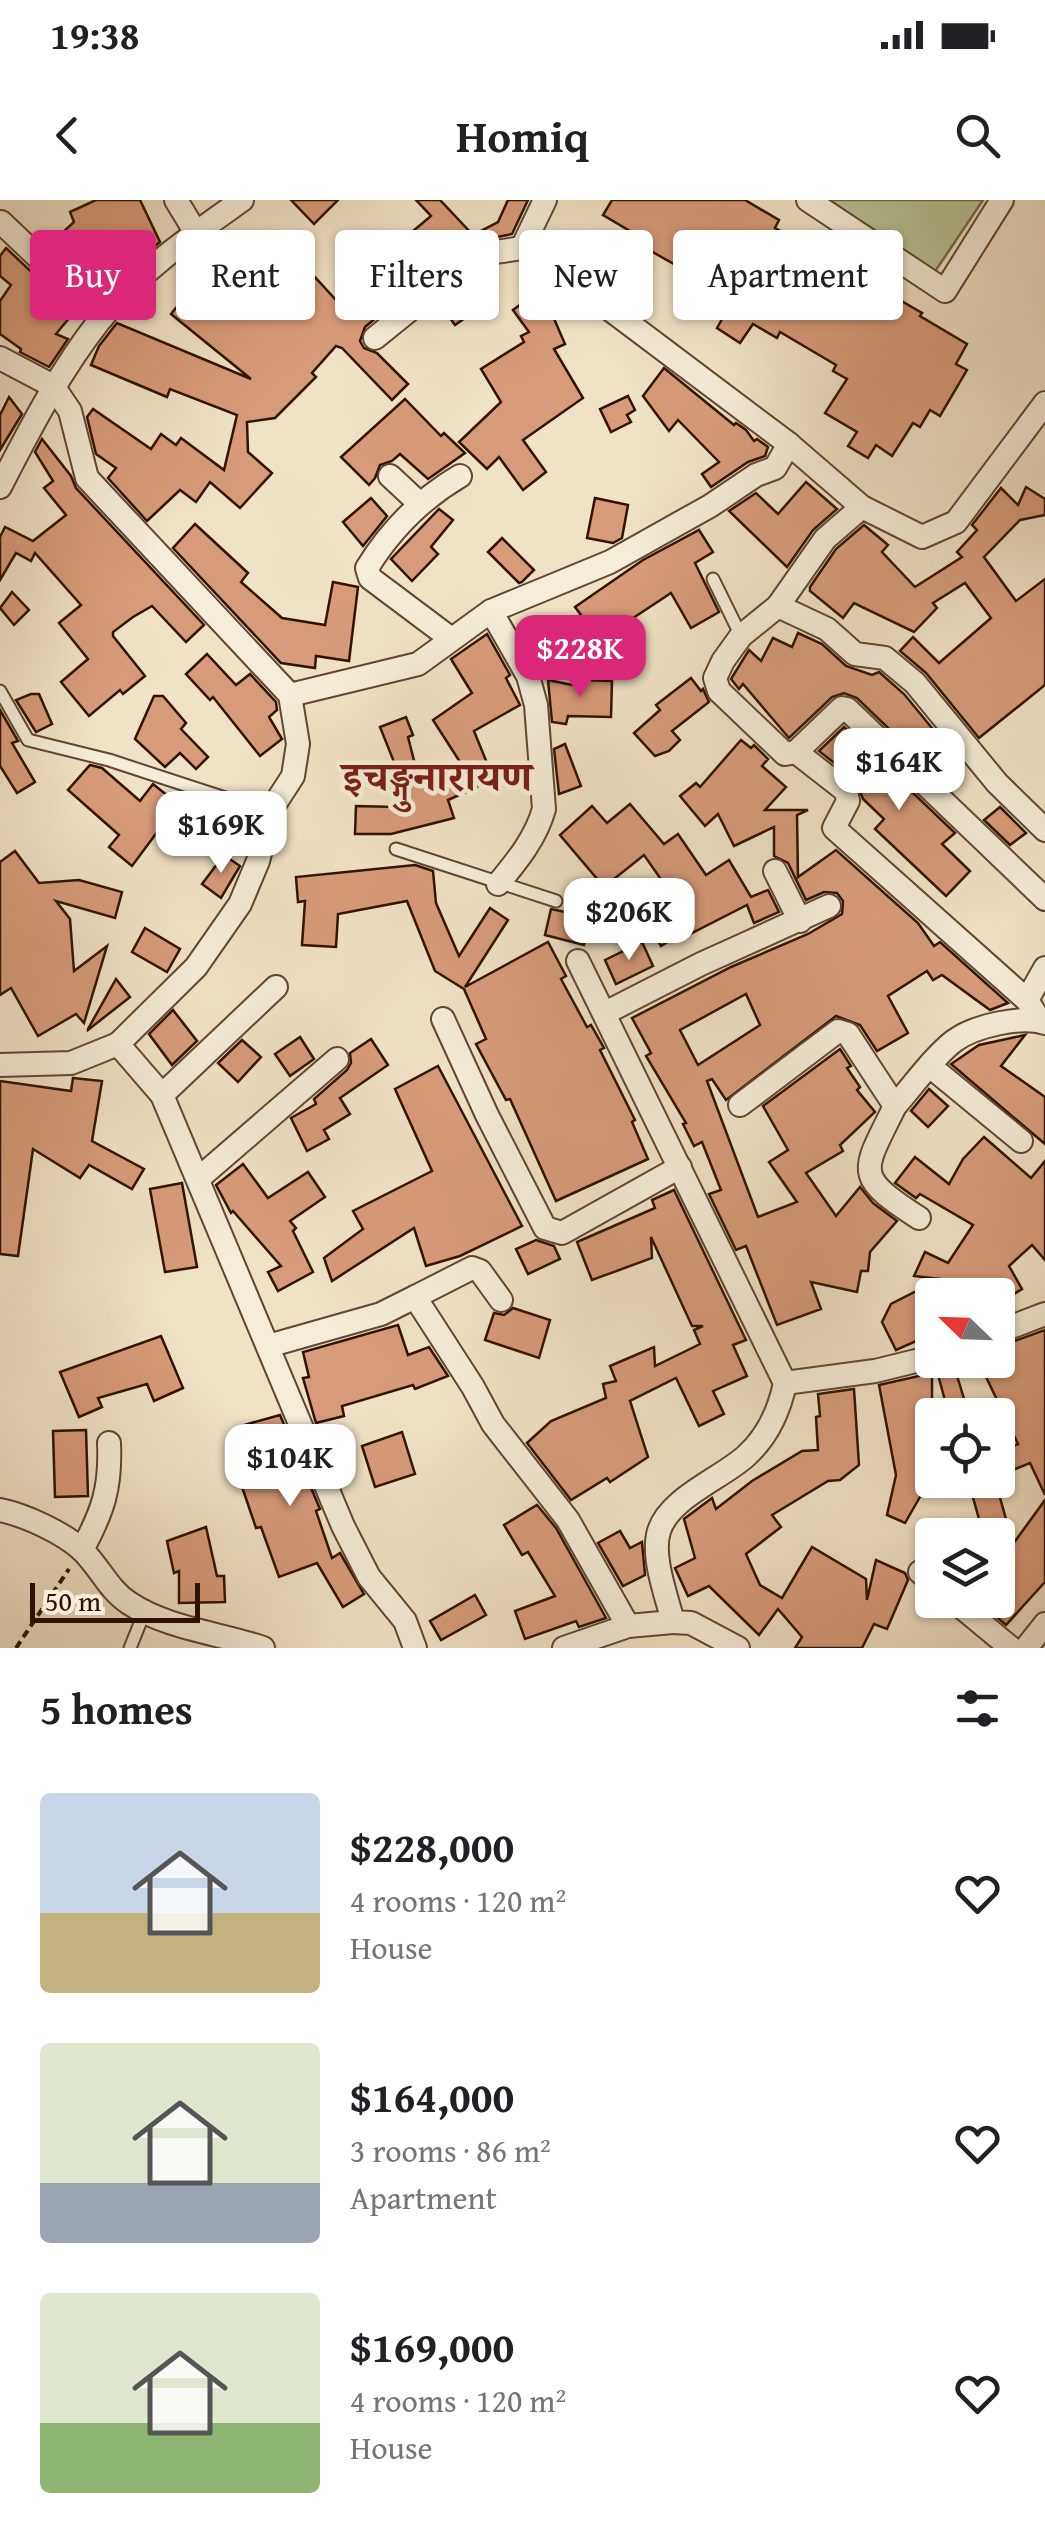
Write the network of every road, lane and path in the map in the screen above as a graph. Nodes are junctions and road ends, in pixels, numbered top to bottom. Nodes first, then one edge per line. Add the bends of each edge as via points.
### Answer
1 (176, 200) edge
2 (242, 200) edge
3 (545, 200) edge
4 (808, 200) edge
5 (1002, 200) edge
6 (0, 222) edge
7 (194, 230) edge
8 (200, 230) edge
9 (531, 230) edge
10 (519, 249) edge
11 (30, 250) edge
12 (176, 250) edge
13 (156, 267) edge
14 (101, 320) edge
15 (624, 320) edge
16 (375, 338) dead end
17 (0, 358) edge
18 (53, 386) junction
19 (1045, 403) edge
20 (790, 444) junction
21 (390, 476) dead end
22 (460, 476) dead end
23 (0, 487) edge
24 (420, 504) junction
25 (862, 506) junction
26 (714, 578) dead end
27 (778, 606) junction
28 (492, 611) junction
29 (741, 636) junction
30 (450, 638) junction
31 (0, 692) edge
32 (290, 695) junction
33 (796, 752) junction
34 (271, 810) junction
35 (1045, 830) edge
36 (396, 849) dead end
37 (776, 871) dead end
38 (498, 884) junction
39 (1045, 899) edge
40 (556, 900) dead end
41 (829, 906) dead end
42 (800, 921) junction
43 (578, 960) dead end
44 (1045, 968) edge
45 (276, 987) dead end
46 (1027, 1000) junction
47 (605, 1013) junction
48 (444, 1019) dead end
49 (1042, 1022) edge
50 (118, 1044) junction
51 (337, 1059) dead end
52 (0, 1065) edge
53 (931, 1067) junction
54 (162, 1096) junction
55 (740, 1105) dead end
56 (895, 1106) junction
57 (1021, 1141) dead end
58 (680, 1167) junction
59 (198, 1179) junction
60 (919, 1218) dead end
61 (415, 1297) junction
62 (501, 1300) dead end
63 (1045, 1314) edge
64 (1015, 1325) edge
65 (268, 1346) junction
66 (915, 1362) edge
67 (785, 1383) junction
68 (109, 1443) dead end
69 (0, 1510) edge
70 (82, 1550) junction
71 (145, 1612) junction
72 (975, 1618) edge
73 (673, 1622) junction
74 (1045, 1624) edge
75 (628, 1626) junction
76 (16, 1648) edge
77 (130, 1648) edge
78 (263, 1648) edge
79 (415, 1648) edge
80 (564, 1648) edge
81 (738, 1648) edge
82 (1011, 1648) edge
83 (1026, 1648) edge

1 - 7 street
2 - 8 street
3 - 9 street
4 - 5 street via 945,291
6 - 11 street
10 - 16 street via 490,254 462,270
12 - 13 street
14 - 18 street
15 - 20 street
17 - 18 street
18 - 23 street
18 - 32 street via 70,411 87,478
19 - 25 street via 956,522 922,538
20 - 25 street
20 - 28 street via 775,468 660,534
21 - 24 street
22 - 24 street
24 - 30 street via 384,540 367,572
25 - 27 street via 825,539
26 - 29 lane
27 - 29 street
27 - 35 street via 827,629 855,654 885,658 916,682 997,783
28 - 30 street
28 - 38 street via 528,676 536,706 544,808
29 - 33 street via 715,678 719,691 785,754
30 - 32 street via 418,664
31 - 34 lane via 28,740
32 - 34 street via 298,744 293,776
33 - 39 street via 847,710
33 - 46 street via 846,791 834,828
34 - 50 street via 240,904 196,968
36 - 38 lane
37 - 42 street
38 - 40 lane
41 - 42 street
42 - 47 street
43 - 47 street
44 - 46 street
45 - 54 street
46 - 49 street
47 - 58 street
48 - 58 street via 545,1228 562,1233
49 - 53 street via 972,1032 953,1041
50 - 52 street via 71,1063
50 - 54 street
51 - 59 street
53 - 56 street
53 - 57 street
54 - 59 street
55 - 56 street via 843,1031
56 - 60 street via 868,1171 872,1184
58 - 67 street
59 - 65 street
61 - 62 street via 472,1268
61 - 65 street via 380,1314
61 - 75 street via 494,1424 568,1520
63 - 64 street
65 - 79 street via 343,1526 369,1577 406,1621
66 - 67 street
67 - 73 street via 779,1411 746,1457 680,1502 659,1530 658,1558
68 - 70 street via 102,1512
69 - 70 street via 23,1514
70 - 71 street via 105,1581
70 - 76 path
71 - 77 lane
71 - 78 street
72 - 82 street
73 - 75 street
73 - 81 street via 690,1623
74 - 83 street
75 - 80 street

